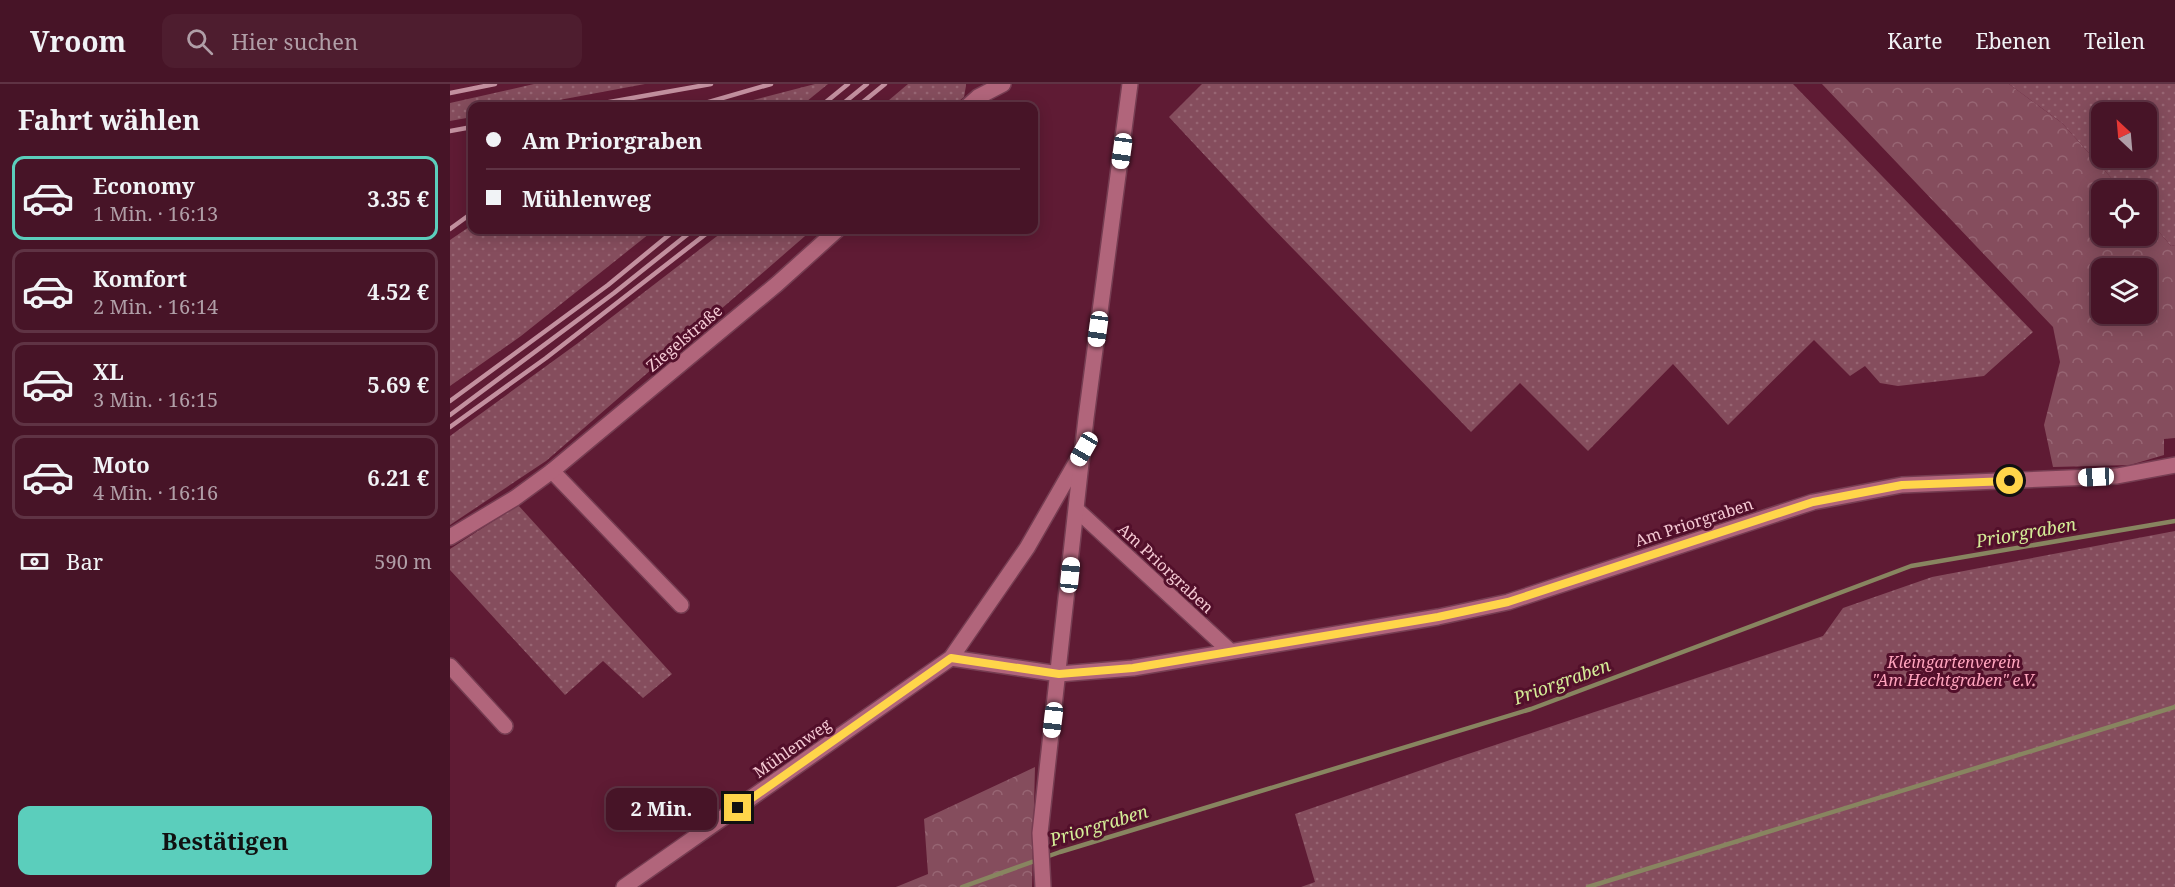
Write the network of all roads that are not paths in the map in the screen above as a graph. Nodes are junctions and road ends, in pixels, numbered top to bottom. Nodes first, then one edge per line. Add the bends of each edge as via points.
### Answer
1 (1003, 84) edge
2 (1130, 84) edge
3 (972, 102) edge
4 (833, 234) edge
5 (1084, 449) junction
6 (2175, 465) edge
7 (552, 471) junction
8 (1077, 510) junction
9 (450, 537) edge
10 (681, 605) dead end
11 (1230, 651) junction
12 (951, 658) junction
13 (450, 666) edge
14 (1059, 674) junction
15 (505, 726) dead end
16 (1043, 885) edge
17 (624, 887) edge

1 - 3 street
2 - 5 street
4 - 7 street, Ziegelstraße
5 - 8 street
5 - 12 street, Mühlenweg via 1027,548
6 - 11 street, Am Priorgraben via 2117,476 1902,485 1813,502 1508,602
7 - 9 street, Ziegelstraße
7 - 10 street
8 - 11 street, Am Priorgraben
8 - 14 street
11 - 14 street, Am Priorgraben via 1133,668
12 - 14 street
12 - 17 street, Mühlenweg
13 - 15 street
14 - 16 street via 1040,833

